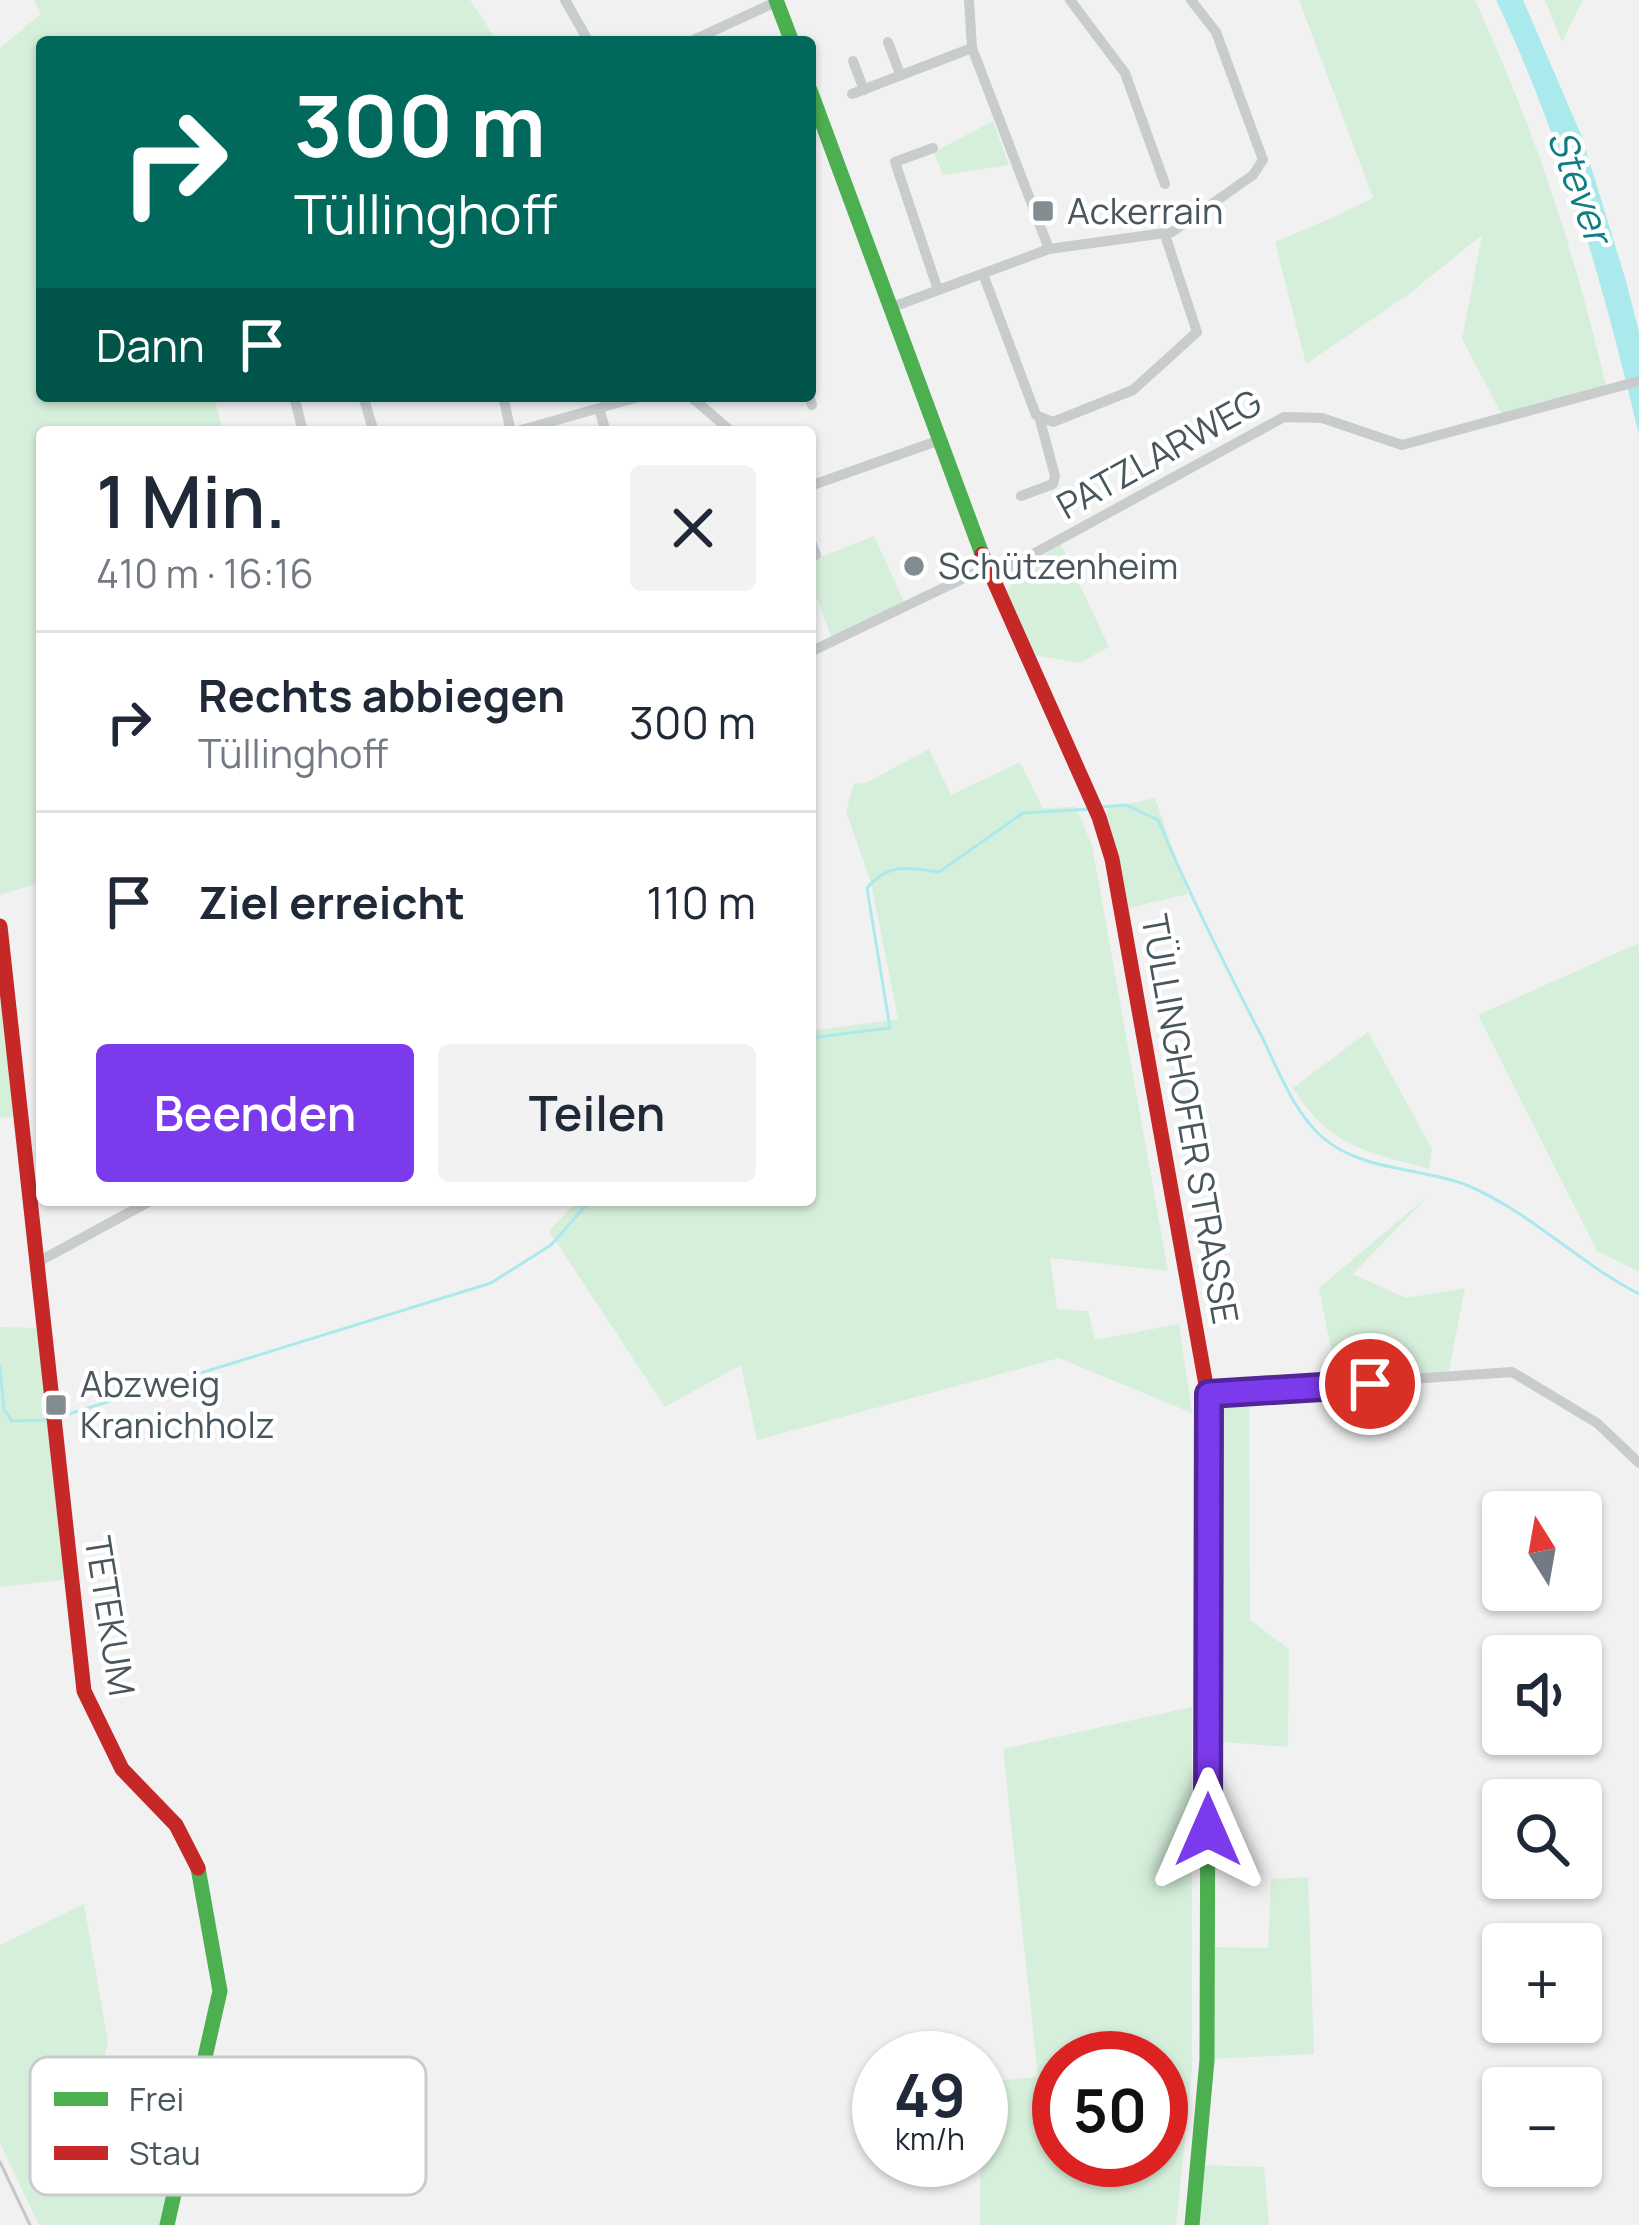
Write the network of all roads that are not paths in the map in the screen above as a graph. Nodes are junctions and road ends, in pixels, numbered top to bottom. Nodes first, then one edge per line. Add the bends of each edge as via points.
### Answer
1 (566, 0) edge
2 (778, 0) edge
3 (969, 0) edge
4 (1070, 0) edge
5 (1191, 0) edge
6 (587, 36) edge
7 (701, 36) edge
8 (790, 36) edge
9 (888, 42) dead end
10 (972, 48) junction
11 (854, 61) dead end
12 (900, 74) junction
13 (818, 137) edge
14 (932, 148) dead end
15 (1165, 184) dead end
16 (1165, 235) junction
17 (1049, 249) junction
18 (983, 274) junction
19 (938, 290) junction
20 (890, 308) junction
21 (1639, 381) edge
22 (626, 402) edge
23 (697, 402) edge
24 (600, 412) junction
25 (1040, 420) junction
26 (539, 426) edge
27 (604, 426) edge
28 (725, 426) edge
29 (940, 440) junction
30 (816, 485) edge
31 (1021, 496) dead end
32 (989, 572) junction
33 (816, 649) edge
34 (0, 926) edge
35 (141, 1206) edge
36 (38, 1262) junction
37 (1209, 1394) junction
38 (1639, 1463) edge
39 (209, 2057) edge
40 (174, 2195) edge
41 (167, 2225) edge
42 (1192, 2225) edge

1 - 6 street
2 - 7 street
2 - 8 main road
3 - 10 street
4 - 15 street via 1125,74
5 - 16 street via 1216,32 1263,160 1253,176
9 - 12 street
10 - 12 street
10 - 17 street
11 - 12 street via 858,92
13 - 20 main road
14 - 19 street via 895,162
16 - 17 street
16 - 25 street via 1197,332 1133,390
17 - 18 street
18 - 19 street
18 - 25 street
19 - 20 street
20 - 29 main road
21 - 32 street, PATZLARWEG via 1402,445 1322,418 1284,417
22 - 24 street
23 - 28 street
24 - 26 street
24 - 27 street
25 - 31 street via 1053,484
29 - 30 street
29 - 32 main road
32 - 33 street
32 - 37 main road, TÜLLINGHOFER STRASSE via 1093,799 1112,859
34 - 36 main road, TETEKUM
35 - 36 street
36 - 39 main road, TETEKUM via 84,1691 122,1768 196,1856 220,1991
37 - 38 street via 1512,1372 1597,1423
37 - 42 main road, TÜLLINGHOFER STRASSE via 1208,2060
40 - 41 main road, TETEKUM

